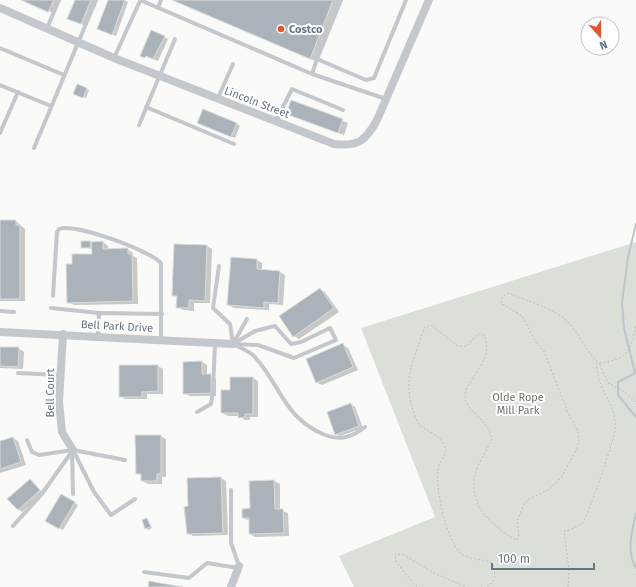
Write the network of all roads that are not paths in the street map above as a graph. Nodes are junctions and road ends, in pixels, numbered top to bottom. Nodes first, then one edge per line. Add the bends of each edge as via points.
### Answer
1 (59, 0) edge
2 (96, 0) edge
3 (140, 0) edge
4 (161, 0) edge
5 (341, 0) edge
6 (406, 0) edge
7 (429, 0) edge
8 (0, 8) edge
9 (158, 8) junction
10 (47, 28) junction
11 (175, 38) dead end
12 (78, 42) junction
13 (0, 48) edge
14 (114, 58) junction
15 (317, 59) junction
16 (233, 64) dead end
17 (312, 74) junction
18 (64, 75) junction
19 (159, 76) junction
20 (0, 85) edge
21 (18, 92) junction
22 (218, 99) junction
23 (386, 100) junction
24 (52, 106) junction
25 (146, 107) junction
26 (343, 110) dead end
27 (276, 122) junction
28 (139, 125) dead end
29 (0, 133) edge
30 (234, 144) dead end
31 (34, 148) dead end
32 (219, 266) dead end
33 (53, 296) dead end
34 (51, 308) dead end
35 (0, 311) edge
36 (14, 312) dead end
37 (99, 313) junction
38 (162, 314) junction
39 (247, 320) dead end
40 (0, 332) edge
41 (63, 334) junction
42 (98, 336) junction
43 (161, 340) junction
44 (215, 343) junction
45 (233, 344) junction
46 (18, 373) dead end
47 (60, 375) junction
48 (197, 412) dead end
49 (365, 427) dead end
50 (27, 440) dead end
51 (72, 450) junction
52 (125, 460) dead end
53 (231, 490) dead end
54 (73, 494) dead end
55 (135, 499) dead end
56 (13, 526) dead end
57 (238, 567) junction
58 (144, 572) dead end
59 (231, 587) edge

1 - 10 lane
2 - 12 lane
3 - 9 lane
3 - 14 lane
4 - 9 lane
5 - 15 lane
6 - 15 lane via 374,78 366,80
7 - 23 street, Lincoln Street
8 - 10 street, Lincoln Street
9 - 17 lane
10 - 12 street, Lincoln Street
11 - 19 lane
12 - 14 street, Lincoln Street
12 - 18 lane
13 - 18 lane
14 - 19 street, Lincoln Street
15 - 17 lane
16 - 22 lane
17 - 23 lane
18 - 24 lane
19 - 22 street, Lincoln Street
19 - 25 lane
20 - 21 lane
21 - 24 lane
21 - 29 lane
22 - 27 street, Lincoln Street
23 - 27 street, Lincoln Street via 368,136 347,146 334,144
24 - 31 lane
25 - 28 lane
25 - 30 lane
26 - 27 lane via 292,89
32 - 45 lane via 213,308 230,324
33 - 38 lane via 57,232 63,228 109,237 140,249 159,261
34 - 37 lane
35 - 36 lane
37 - 38 lane
37 - 42 lane
38 - 43 lane
39 - 45 lane
40 - 41 street, Bell Park Drive
41 - 42 street, Bell Park Drive
41 - 47 street, Bell Court
42 - 43 street, Bell Park Drive
43 - 44 street, Bell Park Drive
44 - 45 street, Bell Park Drive
44 - 48 lane via 211,404
45 - 45 lane via 258,345 294,358 336,340 330,328 302,342 291,344 275,326 255,330
45 - 49 lane via 253,354 303,424 338,439 348,437
46 - 47 lane
47 - 51 street, Bell Court via 62,432
50 - 51 lane via 32,452 39,455
51 - 52 lane
51 - 54 lane
51 - 55 lane via 94,492 111,515
51 - 56 lane via 41,495
53 - 57 lane via 231,543
57 - 58 lane via 208,563 189,578
57 - 59 street

